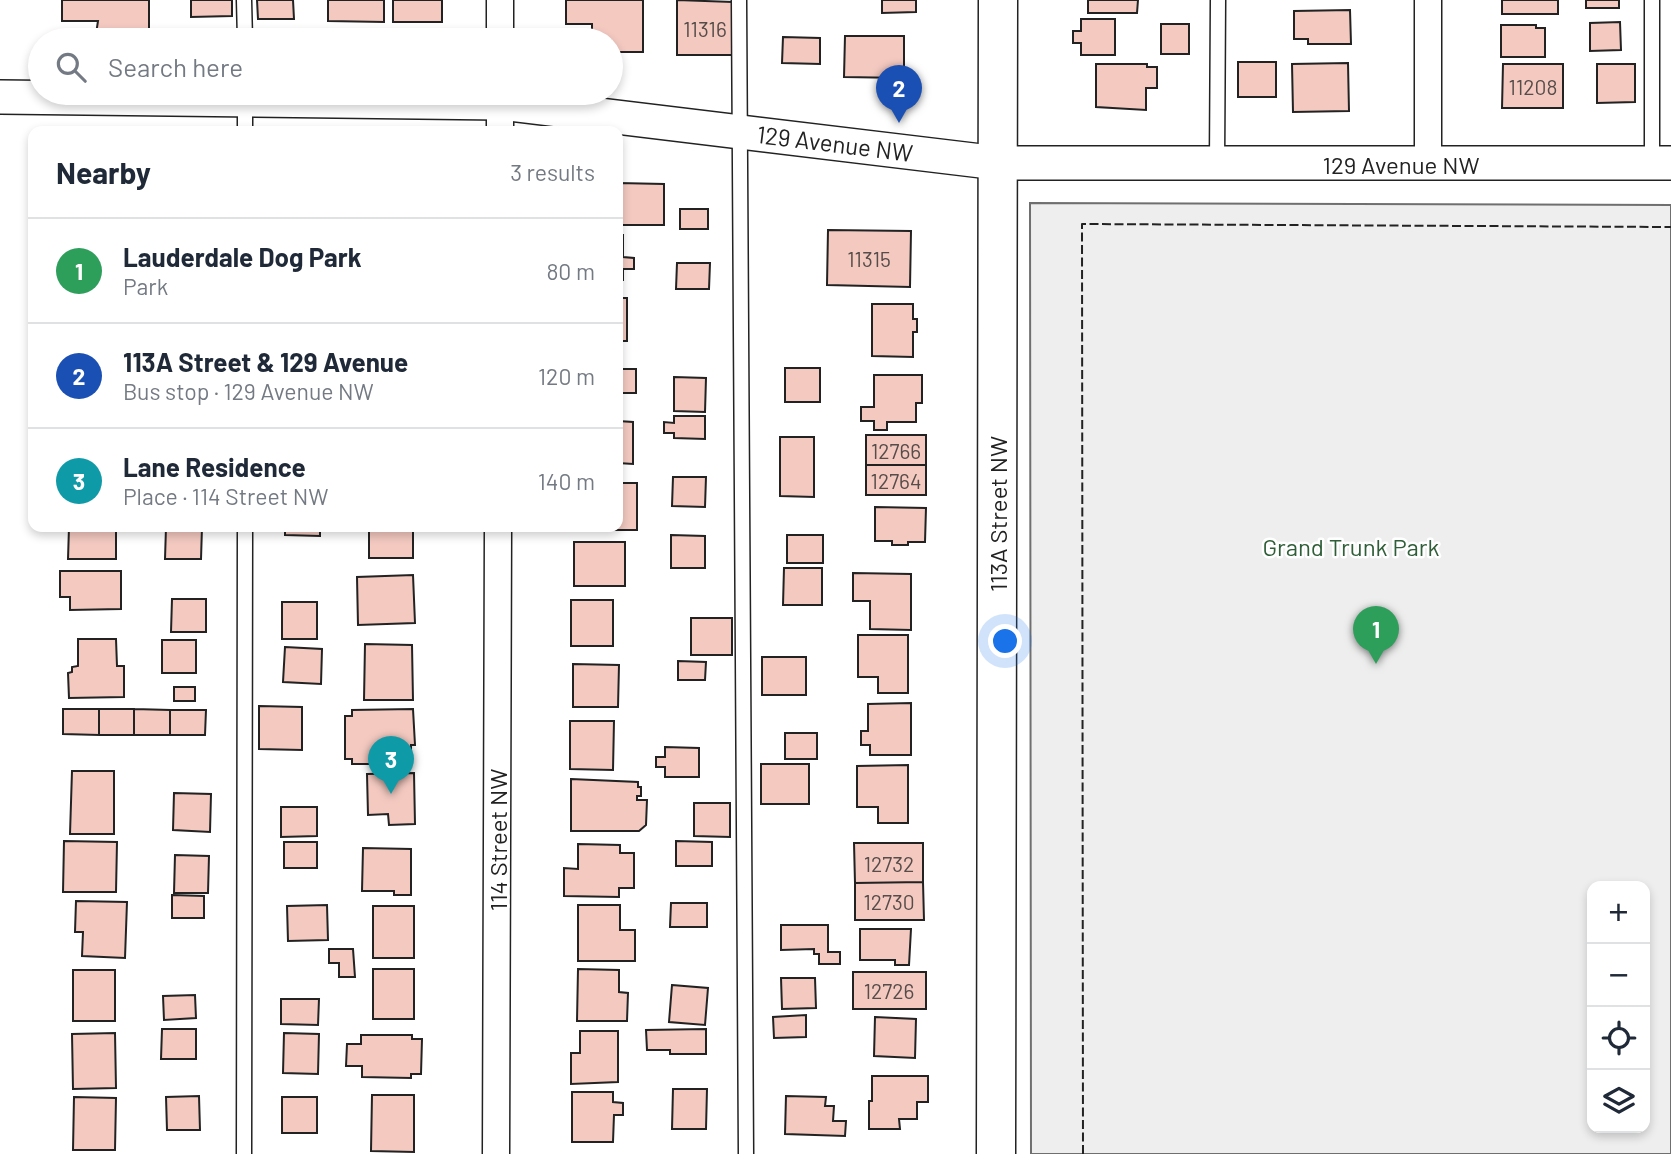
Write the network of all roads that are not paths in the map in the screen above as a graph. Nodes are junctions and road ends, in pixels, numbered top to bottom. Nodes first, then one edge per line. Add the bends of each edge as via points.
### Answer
1 (244, 0) edge
2 (500, 0) edge
3 (739, 0) edge
4 (998, 0) edge
5 (1218, 0) edge
6 (1429, 0) edge
7 (1653, 0) edge
8 (244, 28) edge
9 (500, 28) edge
10 (0, 97) edge
11 (28, 98) edge
12 (178, 105) edge
13 (245, 108) edge
14 (500, 109) edge
15 (738, 130) junction
16 (998, 163) junction
17 (1217, 163) junction
18 (1662, 163) edge
19 (1428, 164) junction
20 (245, 532) edge
21 (498, 532) edge
22 (244, 1154) edge
23 (496, 1154) edge
24 (746, 1154) edge
25 (996, 1154) edge

1 - 8 lane
2 - 9 street
3 - 15 lane
4 - 16 main road, 113A Street NW
5 - 17 lane
6 - 19 street
7 - 18 lane
10 - 11 street, 129 Avenue NW
12 - 13 street, 129 Avenue NW
13 - 14 street, 129 Avenue NW
14 - 15 street, 129 Avenue NW
15 - 16 street, 129 Avenue NW
15 - 24 lane
16 - 17 street, 129 Avenue NW
16 - 25 main road, 113A Street NW
17 - 19 street, 129 Avenue NW
18 - 19 street, 129 Avenue NW
20 - 22 lane
21 - 23 street, 114 Street NW

